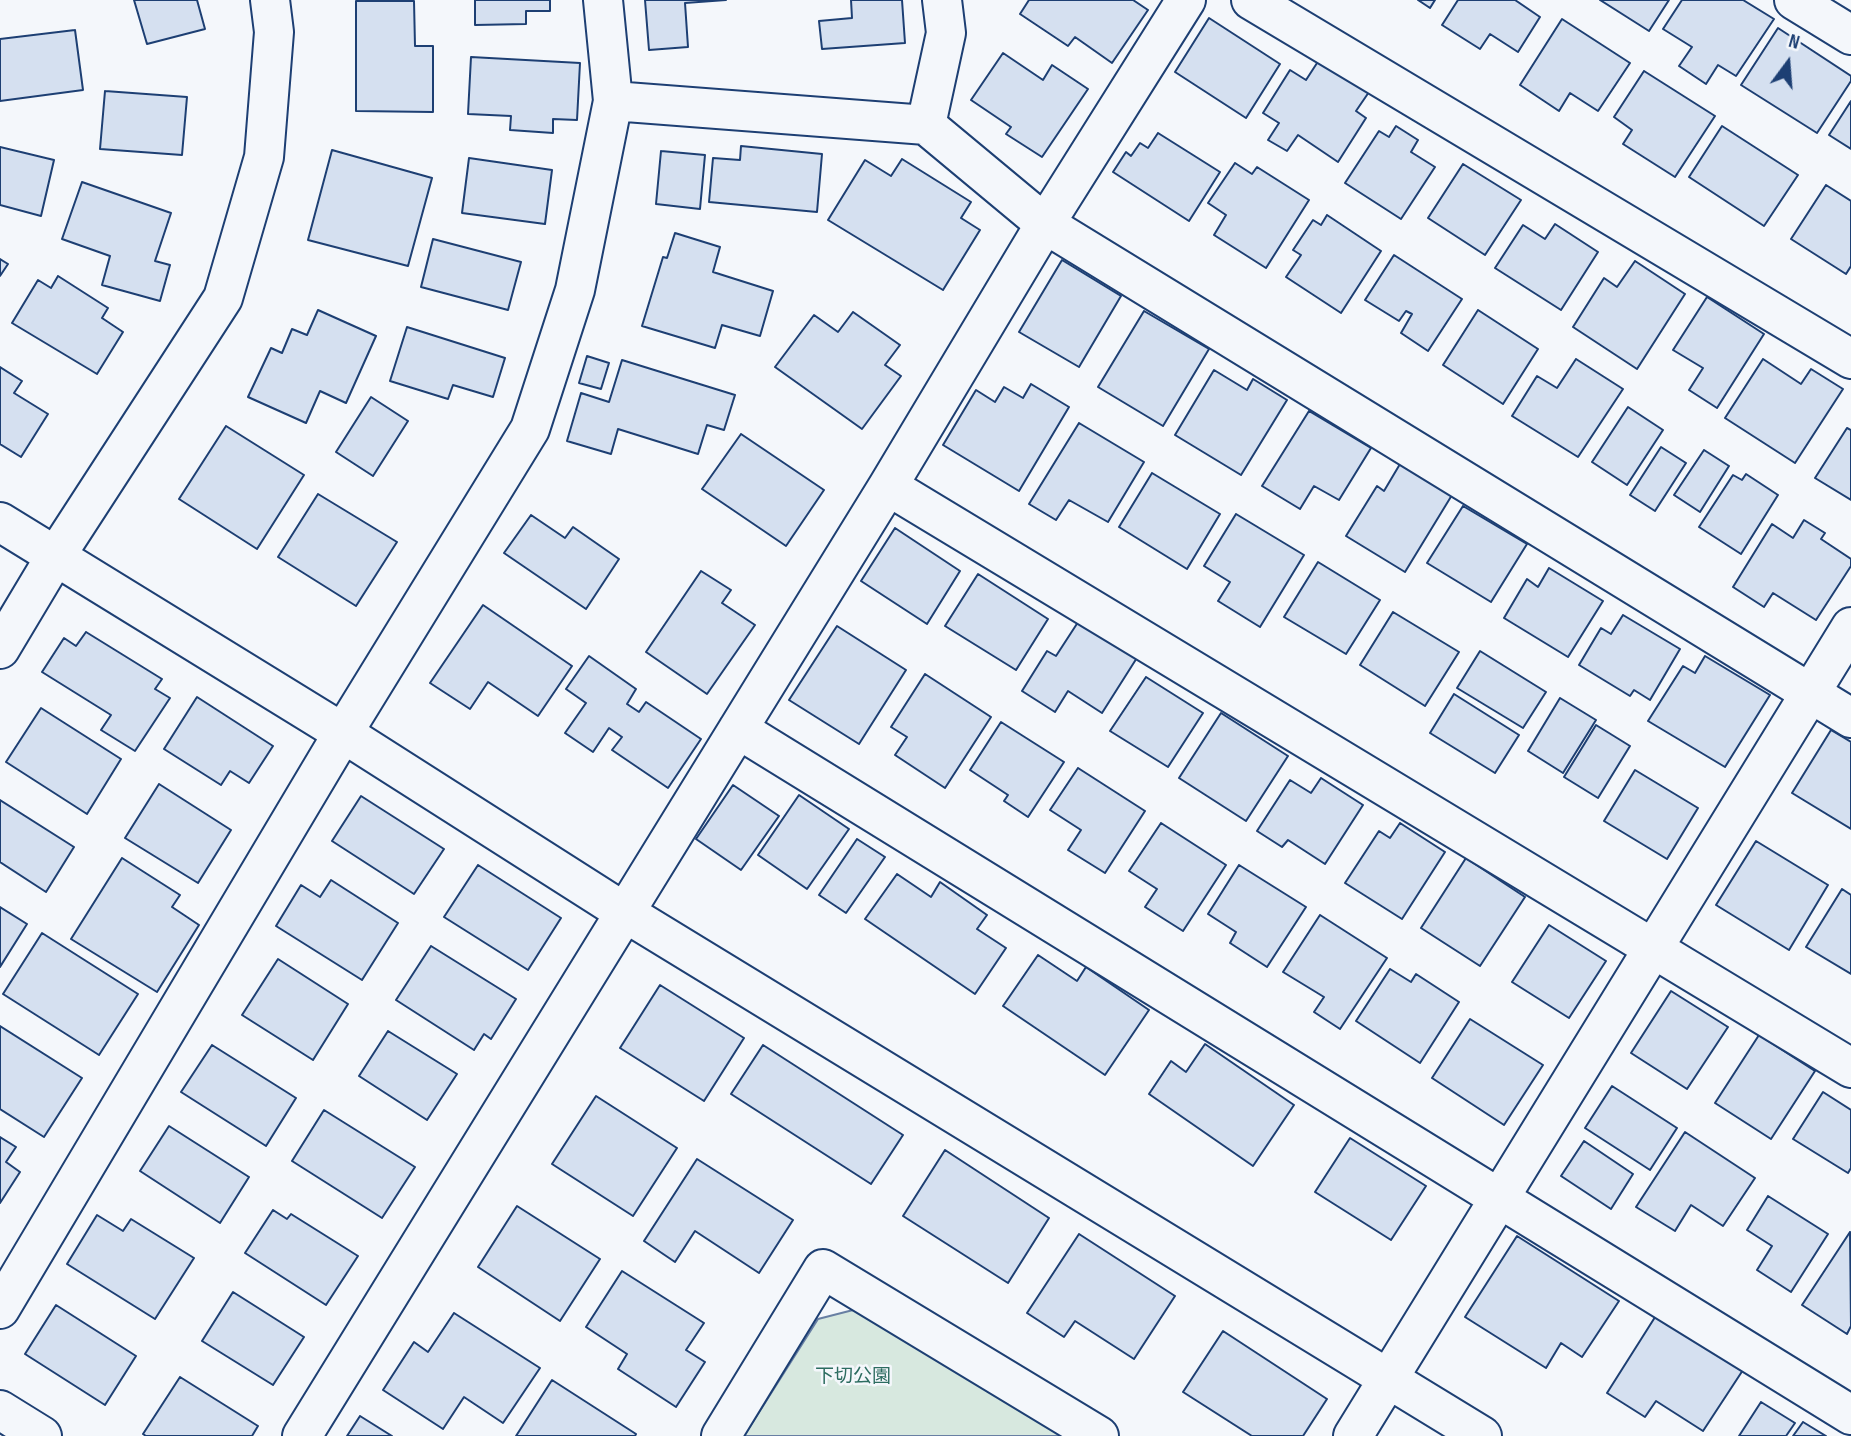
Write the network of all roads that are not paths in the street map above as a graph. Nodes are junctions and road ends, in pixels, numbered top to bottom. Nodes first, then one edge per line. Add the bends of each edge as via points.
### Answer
1 (270, 0) edge
2 (603, 0) edge
3 (942, 0) edge
4 (1186, 0) edge
5 (1251, 0) edge
6 (1794, 0) edge
7 (1851, 35) edge
8 (613, 101) junction
9 (926, 125) junction
10 (1045, 225) junction
11 (1851, 359) edge
12 (887, 486) junction
13 (0, 522) edge
14 (55, 557) junction
15 (1851, 627) edge
16 (0, 649) edge
17 (1811, 693) junction
18 (1851, 718) edge
19 (738, 729) junction
20 (344, 733) junction
21 (624, 912) junction
22 (1653, 947) junction
23 (1851, 1068) edge
24 (1500, 1199) junction
25 (0, 1309) edge
26 (1388, 1379) junction
27 (0, 1410) edge
28 (1851, 1415) edge
29 (42, 1436) edge
30 (302, 1436) edge
31 (721, 1436) edge
32 (1098, 1436) edge
33 (1353, 1436) edge
34 (1482, 1436) edge

1 - 14 street via 274,32 264,157 223,298
2 - 8 street
3 - 9 street via 946,33
4 - 10 street
5 - 11 street
6 - 7 street
8 - 9 street
8 - 20 street via 575,290 530,429
9 - 10 street
10 - 12 street
10 - 17 street
12 - 19 street
12 - 22 street
13 - 14 street
14 - 16 street
14 - 20 street
15 - 17 street
17 - 18 street
17 - 22 street
19 - 21 street
19 - 24 street
20 - 21 street
20 - 25 street
21 - 26 street
21 - 30 street
22 - 23 street
22 - 24 street
24 - 26 street
24 - 28 street
26 - 33 street
26 - 34 street
27 - 29 street
31 - 32 street via 823,1269

